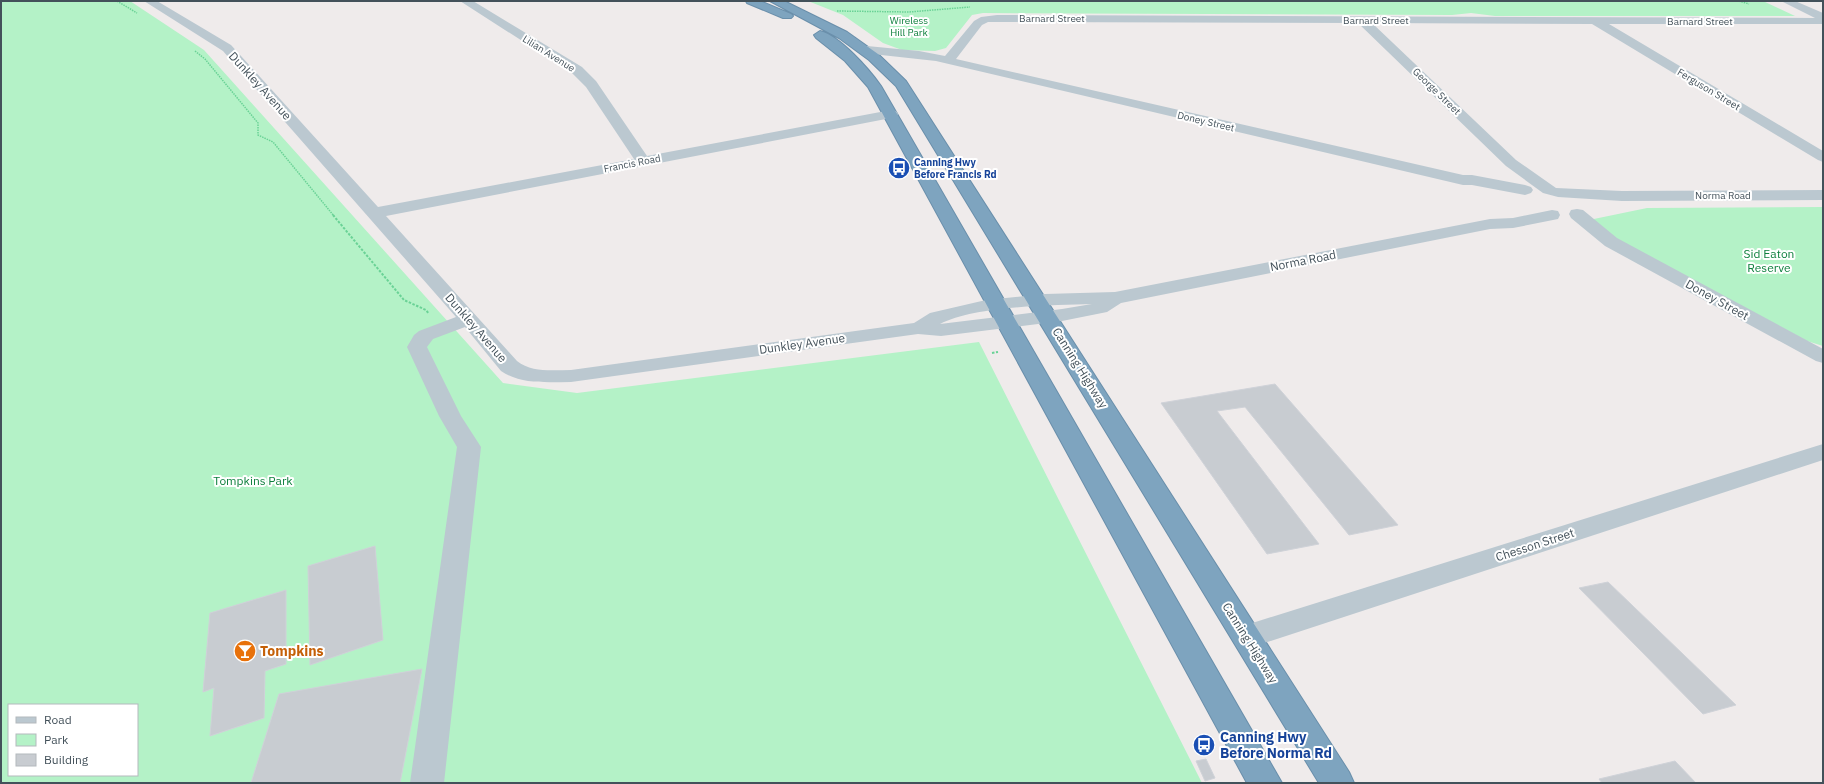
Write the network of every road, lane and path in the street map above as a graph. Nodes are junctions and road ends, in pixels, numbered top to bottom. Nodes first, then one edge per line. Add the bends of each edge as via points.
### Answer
1 (117, 1) edge
2 (465, 1) edge
3 (751, 1) edge
4 (775, 1) edge
5 (1786, 1) edge
6 (143, 7) edge
7 (960, 8) dead end
8 (834, 11) dead end
9 (1823, 17) edge
10 (1362, 20) junction
11 (1823, 20) edge
12 (1596, 21) junction
13 (194, 50) dead end
14 (867, 50) junction
15 (948, 61) junction
16 (900, 69) junction
17 (890, 114) junction
18 (1823, 157) edge
19 (643, 161) junction
20 (1511, 163) junction
21 (1554, 191) junction
22 (1524, 195) junction
23 (1823, 195) edge
24 (1622, 196) junction
25 (1568, 212) junction
26 (374, 213) junction
27 (1490, 224) junction
28 (1043, 309) junction
29 (1003, 314) junction
30 (469, 319) junction
31 (438, 330) junction
32 (1823, 357) edge
33 (1823, 452) edge
34 (1246, 637) junction
35 (427, 783) edge
36 (1265, 783) edge
37 (1337, 783) edge

1 - 6 path
2 - 19 street, Lilian Avenue via 577,70 591,84
3 - 17 highway via 794,20 841,50 874,86
4 - 14 highway, Canning Highway via 819,20
5 - 9 street
6 - 26 street, Dunkley Avenue via 226,48
7 - 8 path via 909,12
10 - 12 street, Barnard Street
10 - 15 street, Barnard Street via 993,18 978,23
10 - 20 street, George Street
11 - 12 street, Barnard Street
12 - 18 street, Ferguson Street
13 - 31 path via 205,59 258,123 258,135 273,142 404,300 426,310
14 - 15 street, Doney Street via 933,56
14 - 16 highway, Canning Highway
15 - 16 street, Doney Street via 932,60
15 - 22 street, Doney Street
16 - 28 highway, Canning Highway via 920,112
17 - 19 street, Francis Road
17 - 29 highway
19 - 26 street, Francis Road
20 - 21 street, George Street
20 - 22 street, George Street via 1511,169
21 - 22 street, Norma Road
21 - 24 street, Norma Road
21 - 25 street, George Street
22 - 25 street via 1538,211
22 - 27 street, Norma Road via 1513,212
23 - 24 street, Norma Road
24 - 25 street, Norma Road
25 - 27 street, Norma Road via 1513,223
25 - 32 street, Doney Street via 1598,237
26 - 30 street, Dunkley Avenue
27 - 28 street, Norma Road via 1115,298 1100,308
28 - 29 street, Norma Road
28 - 34 highway, Canning Highway
29 - 30 street, Dunkley Avenue via 942,330 918,328 559,377 526,374 509,366
29 - 36 highway
30 - 31 street
31 - 35 street via 421,339 417,347 450,416 469,447
33 - 34 street, Chesson Street
34 - 37 highway, Canning Highway

